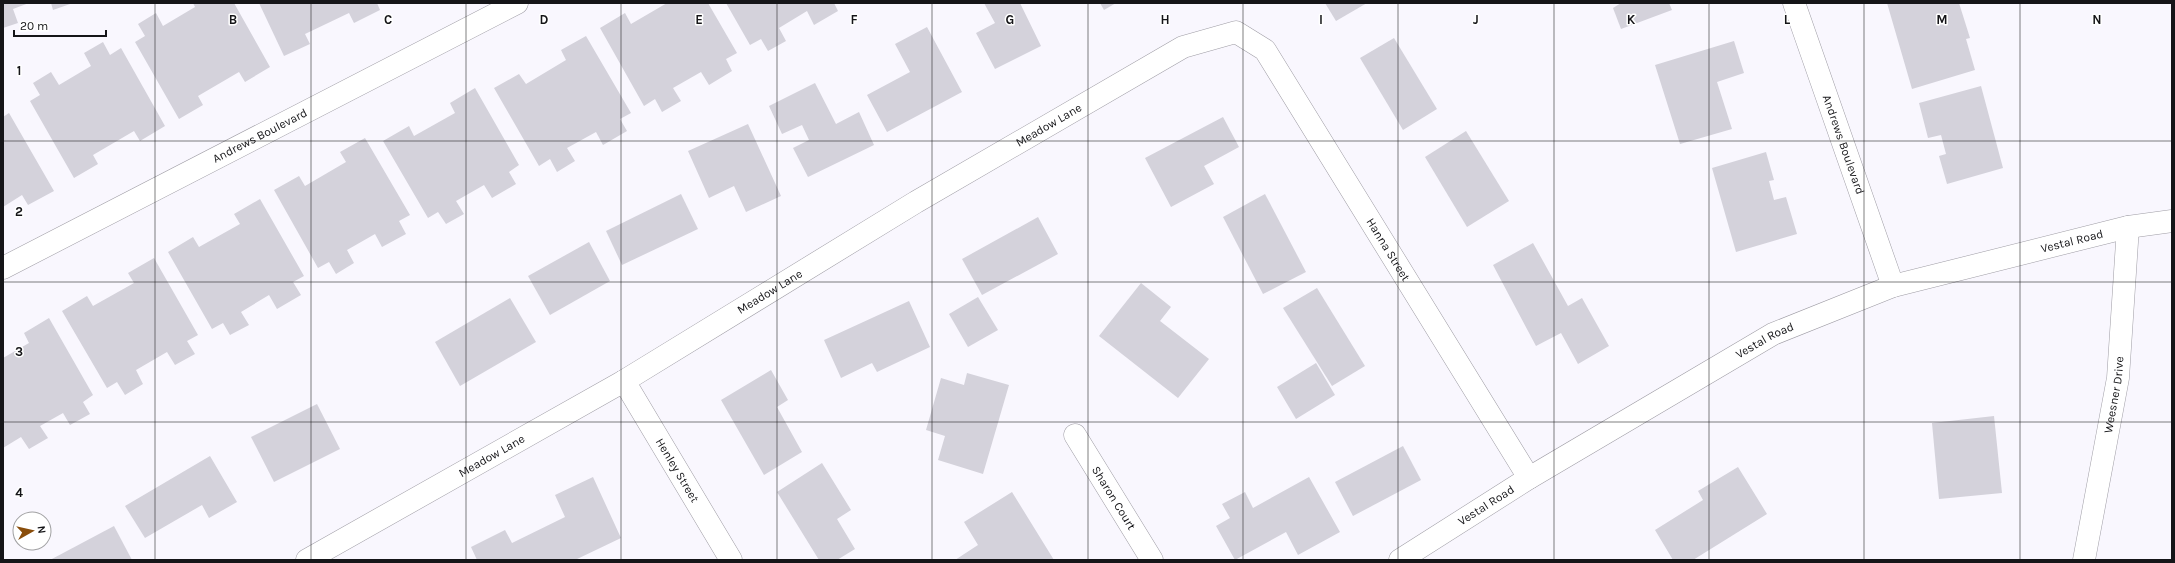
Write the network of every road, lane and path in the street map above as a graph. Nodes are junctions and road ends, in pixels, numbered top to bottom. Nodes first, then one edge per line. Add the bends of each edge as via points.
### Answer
1 (517, 3) edge
2 (1794, 3) edge
3 (1236, 32) joint
4 (2172, 221) edge
5 (2128, 227) junction
6 (3, 268) edge
7 (1893, 286) junction
8 (624, 381) junction
9 (1075, 435) dead end
10 (1529, 478) junction
11 (307, 560) edge
12 (731, 560) edge
13 (1152, 560) edge
14 (1400, 560) edge
15 (2084, 560) edge

1 - 6 street, Andrews Boulevard
2 - 7 street, Andrews Boulevard
3 - 8 street, Meadow Lane via 1183,47 916,202
3 - 10 street, Hanna Street via 1265,50
4 - 5 street, Vestal Road
5 - 7 street, Vestal Road
5 - 15 street, Weesner Drive via 2118,378
7 - 10 street, Vestal Road via 1773,334
8 - 11 street, Meadow Lane
8 - 12 street, Henley Street
9 - 13 street, Sharon Court
10 - 14 street, Vestal Road

